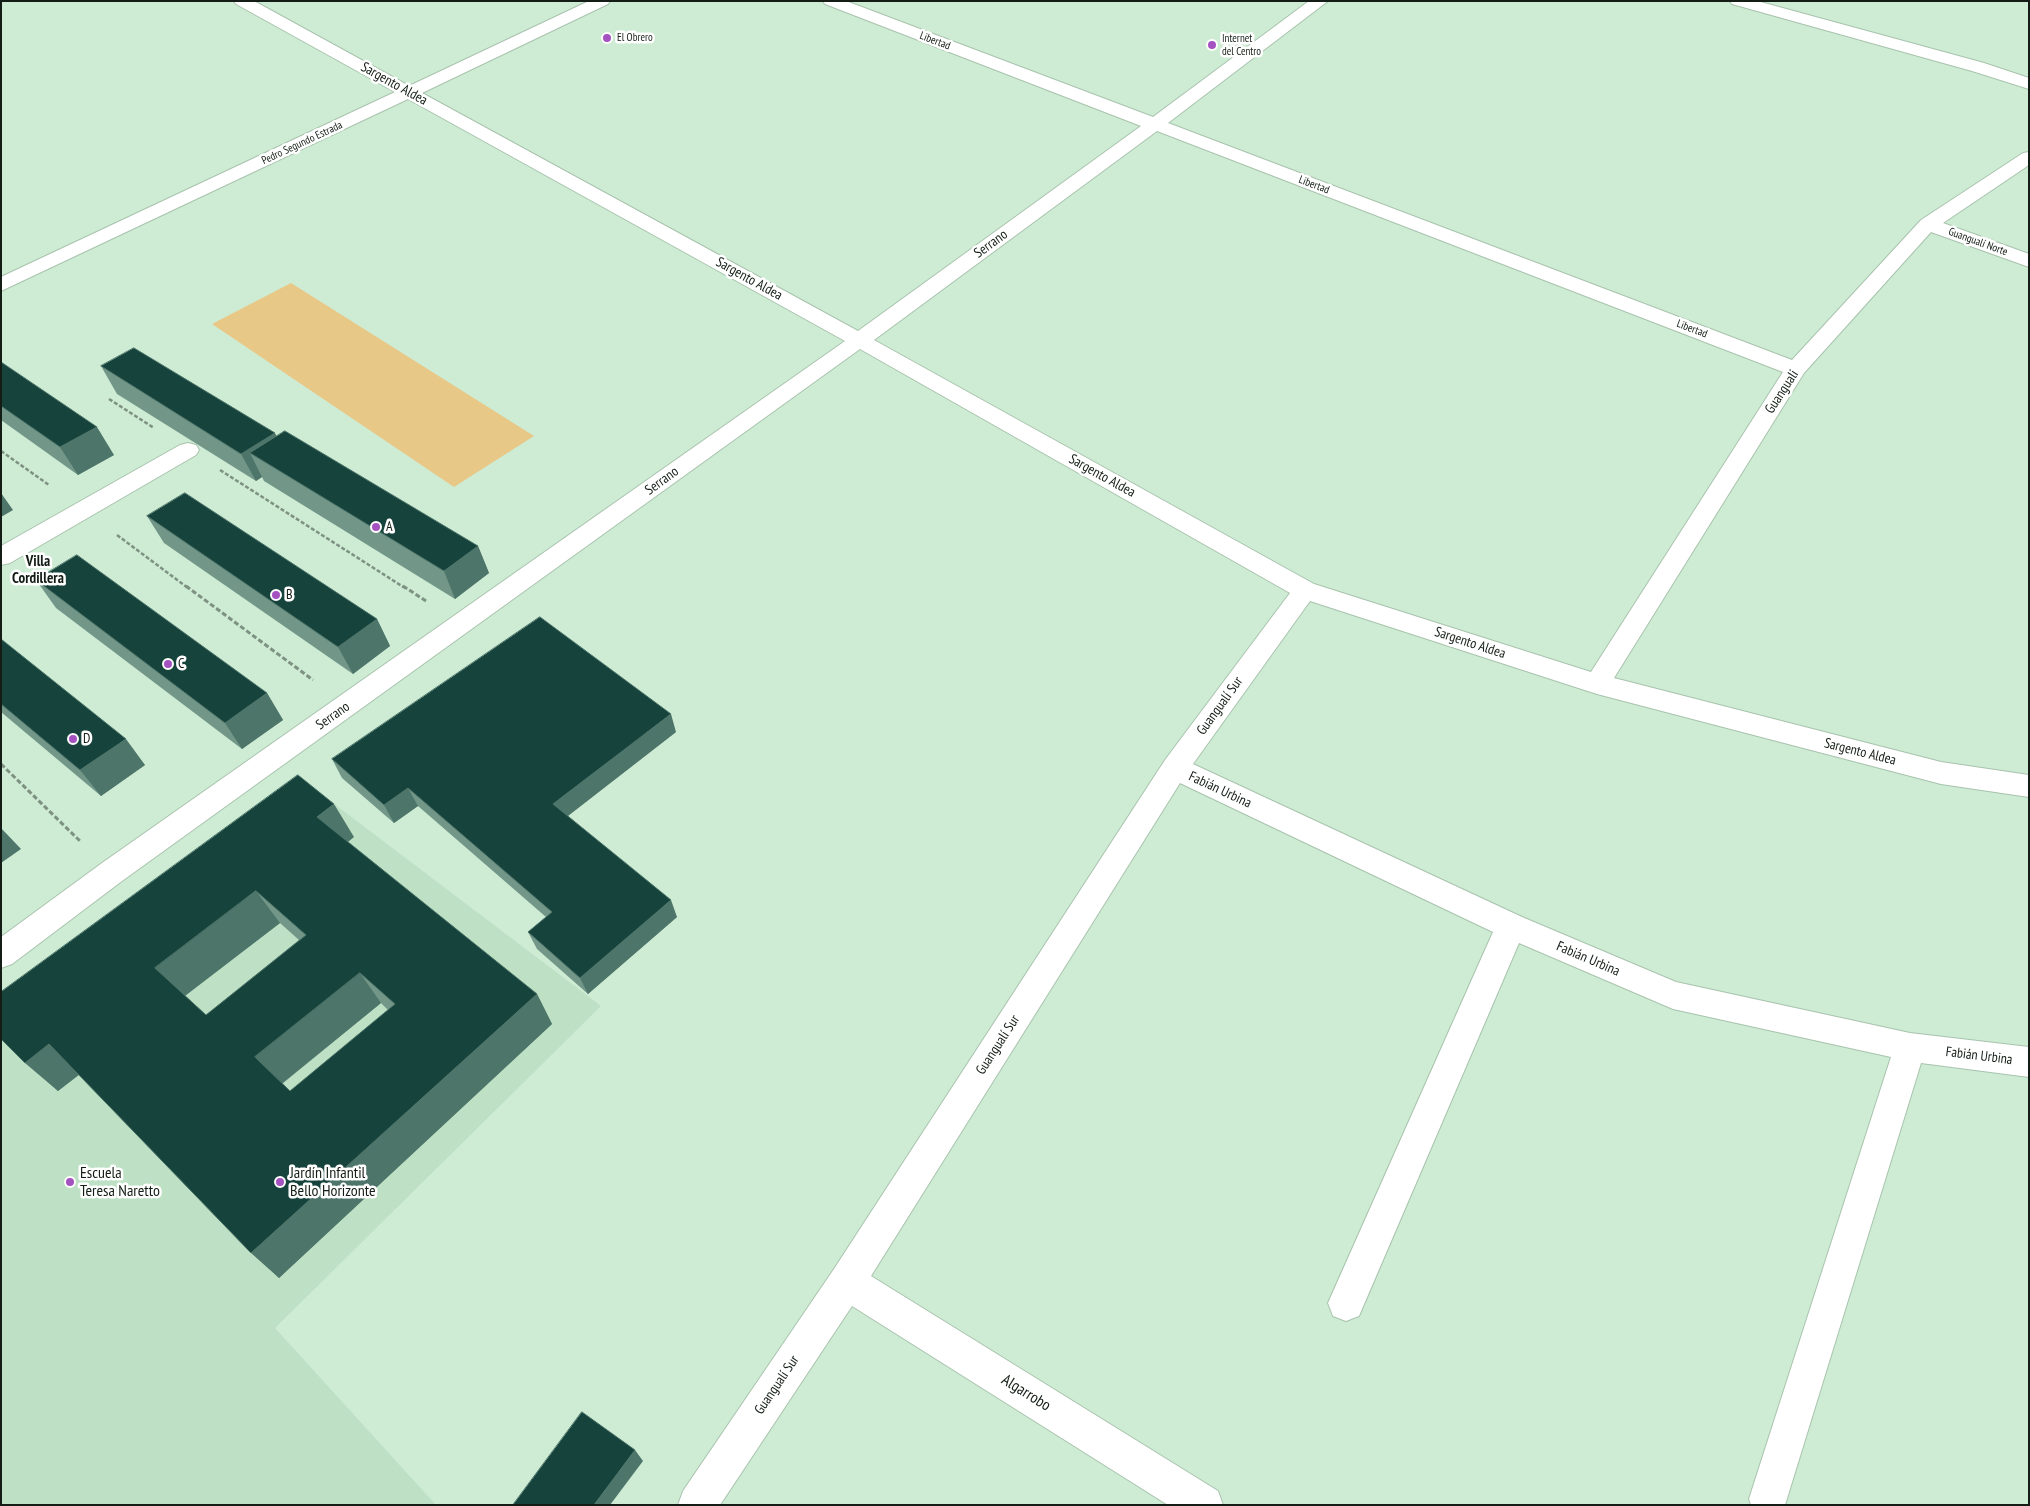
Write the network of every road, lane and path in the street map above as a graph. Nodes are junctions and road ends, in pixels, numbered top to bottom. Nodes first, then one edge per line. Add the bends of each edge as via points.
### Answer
1 (242, 1) edge
2 (602, 1) edge
3 (831, 1) edge
4 (1320, 1) edge
5 (1738, 1) edge
6 (2029, 84) edge
7 (410, 93) junction
8 (1156, 125) junction
9 (2029, 157) edge
10 (1928, 224) junction
11 (2029, 261) edge
12 (1, 285) edge
13 (859, 340) junction
14 (1796, 369) junction
15 (109, 399) edge
16 (188, 450) junction
17 (1, 451) edge
18 (83, 510) junction
19 (1, 557) edge
20 (1305, 590) junction
21 (462, 624) junction
22 (1597, 684) junction
23 (348, 705) junction
24 (1, 764) edge
25 (1175, 768) junction
26 (2029, 786) edge
27 (112, 872) junction
28 (1510, 926) junction
29 (1, 955) edge
30 (1910, 1047) junction
31 (2029, 1062) edge
32 (846, 1282) junction
33 (1346, 1303) dead end
34 (1165, 1494) edge
35 (1768, 1500) dead end
36 (697, 1505) edge
37 (1204, 1505) edge

1 - 7 street, Sargento Aldea
2 - 7 street, Pedro Segundo Estrada
3 - 8 street, Libertad
4 - 8 street, Serrano
5 - 6 street
7 - 12 street, Pedro Segundo Estrada
7 - 13 street, Sargento Aldea
8 - 13 street, Serrano
8 - 14 street, Libertad
9 - 10 street, Guanguali
10 - 11 street, Guangualí Norte
10 - 14 street, Guanguali
13 - 20 street, Sargento Aldea
13 - 21 street, Serrano
14 - 22 street, Guanguali
15 - 16 path
16 - 18 street
16 - 21 path
17 - 18 path
18 - 19 street
18 - 23 path
20 - 22 street, Sargento Aldea
20 - 25 street, Guangualí Sur
21 - 23 street, Serrano
22 - 26 street, Sargento Aldea via 1941,773
23 - 27 street, Serrano
24 - 27 path
25 - 28 street, Fabián Urbina
25 - 32 street, Guangualí Sur
27 - 29 street, Serrano
28 - 30 street, Fabián Urbina via 1673,995
28 - 33 street
30 - 31 street, Fabián Urbina
30 - 35 street
32 - 34 street, Algarrobo
32 - 36 street, Guangualí Sur
34 - 37 street, Algarrobo

